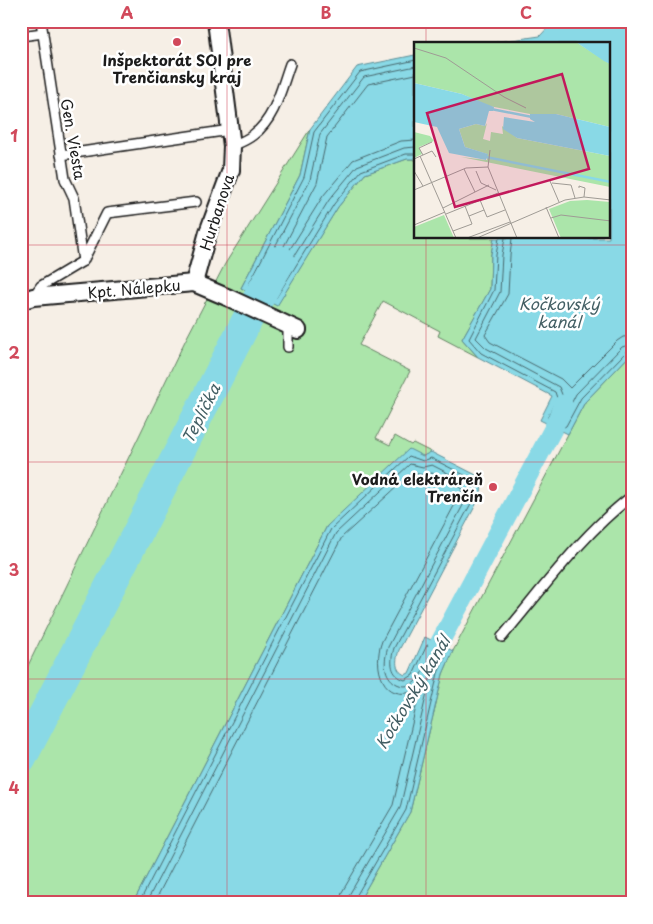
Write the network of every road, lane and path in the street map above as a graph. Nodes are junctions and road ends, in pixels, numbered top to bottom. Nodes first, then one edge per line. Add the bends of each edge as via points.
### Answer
1 (41, 21) edge
2 (216, 21) edge
3 (43, 33) junction
4 (21, 36) edge
5 (290, 64) dead end
6 (231, 138) junction
7 (61, 155) junction
8 (196, 202) dead end
9 (82, 261) junction
10 (194, 284) junction
11 (27, 299) edge
12 (287, 325) joint
13 (288, 347) dead end
14 (632, 496) edge
15 (502, 637) dead end

1 - 3 lane, Gen. Viesta
2 - 6 street, Hurbanova
3 - 4 lane
3 - 7 lane, Gen. Viesta
5 - 6 lane via 275,107 260,129 252,136
6 - 7 lane
6 - 10 street, Hurbanova via 231,170 208,232
7 - 9 lane, Gen. Viesta via 65,179 74,198
8 - 9 lane via 107,213
9 - 11 lane via 41,286
10 - 11 street, Kpt. Nálepku
10 - 12 street, Kpt. Nálepku
12 - 13 lane
14 - 15 lane via 605,518

